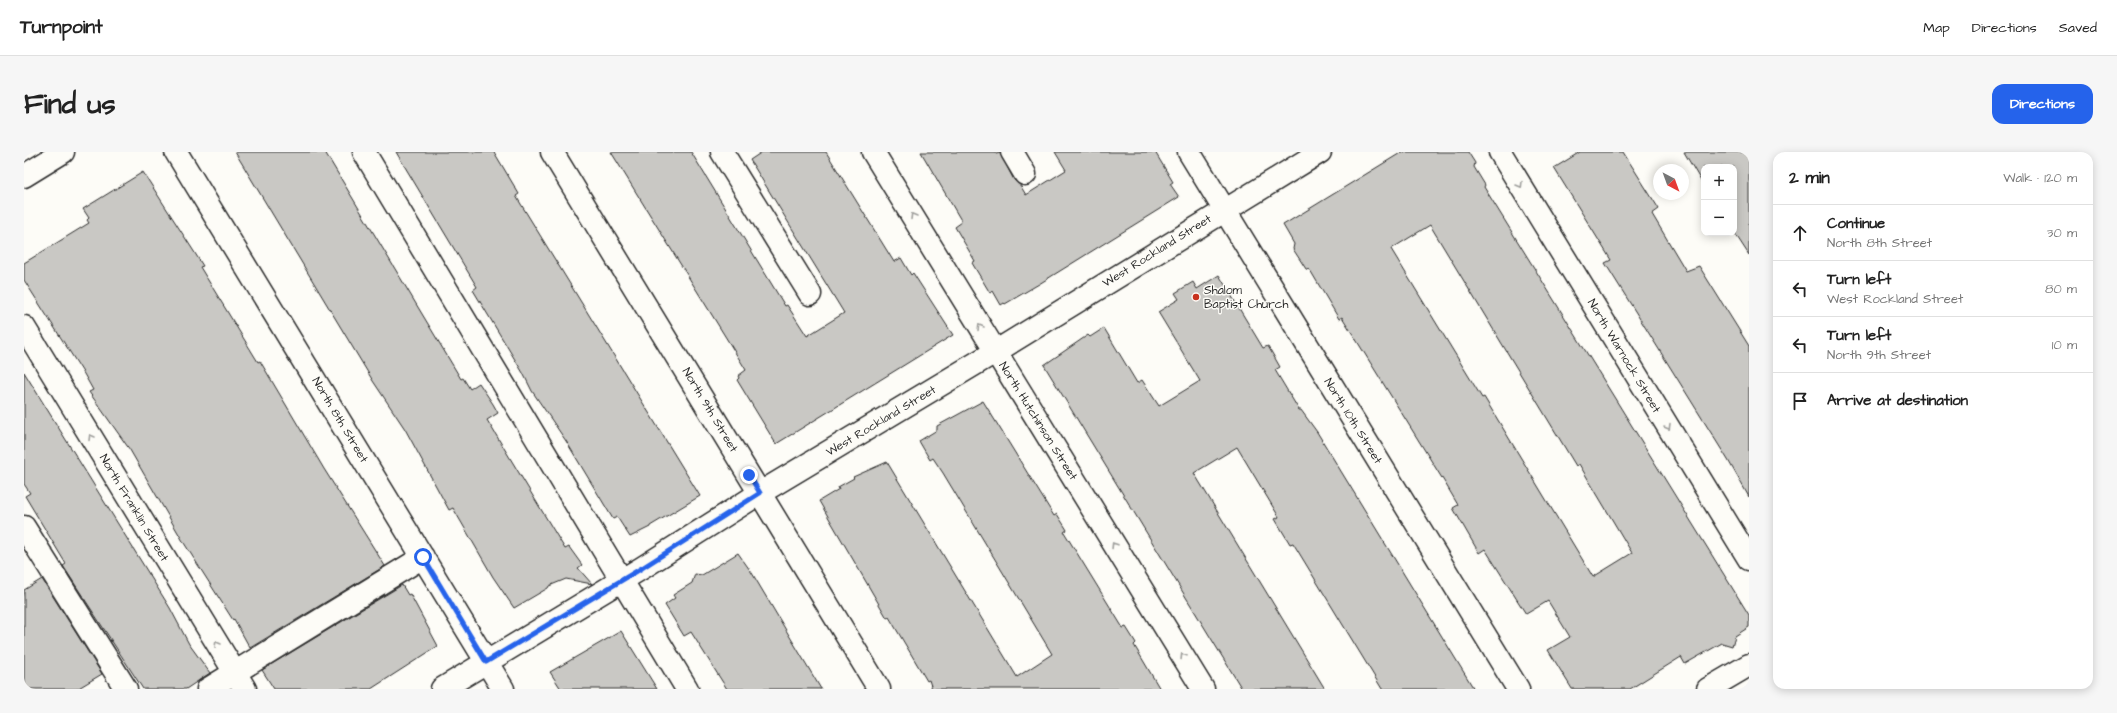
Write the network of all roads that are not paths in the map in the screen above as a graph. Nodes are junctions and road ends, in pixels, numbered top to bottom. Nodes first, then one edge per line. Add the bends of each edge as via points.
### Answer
1 (63, 152) edge
2 (176, 152) edge
3 (364, 152) edge
4 (552, 152) edge
5 (722, 152) edge
6 (874, 152) edge
7 (1012, 152) edge
8 (1189, 152) edge
9 (1320, 152) edge
10 (1500, 152) edge
11 (1025, 174) dead end
12 (24, 176) edge
13 (1224, 210) junction
14 (810, 294) dead end
15 (24, 327) edge
16 (996, 352) junction
17 (760, 493) junction
18 (24, 528) edge
19 (423, 557) junction
20 (1749, 559) edge
21 (621, 580) junction
22 (486, 662) junction
23 (1749, 665) edge
24 (240, 681) edge
25 (126, 689) edge
26 (208, 689) edge
27 (442, 689) edge
28 (502, 689) edge
29 (687, 689) edge
30 (879, 689) edge
31 (1203, 689) edge
32 (1518, 689) edge
33 (1708, 689) edge

1 - 12 street
2 - 19 street, North 8th Street
3 - 21 street
4 - 17 street, North 9th Street
5 - 14 street
16 -> 6 street, North Hutchinson Street
7 - 11 street
8 - 13 street, North 10th Street
9 - 13 street, West Rockland Street
10 -> 20 street, North Warnock Street
13 - 16 street, West Rockland Street
13 - 32 street, North 10th Street
24 -> 15 street, North Franklin Street
16 - 17 street, West Rockland Street
31 -> 16 street, North Hutchinson Street
17 - 21 street, West Rockland Street
17 - 30 street, North 9th Street
18 - 25 street
19 - 22 street, North 8th Street
19 - 24 street
21 - 22 street, West Rockland Street
21 - 29 street
22 - 27 street, West Rockland Street
22 - 28 street, North 8th Street
23 - 33 street
24 - 26 street

